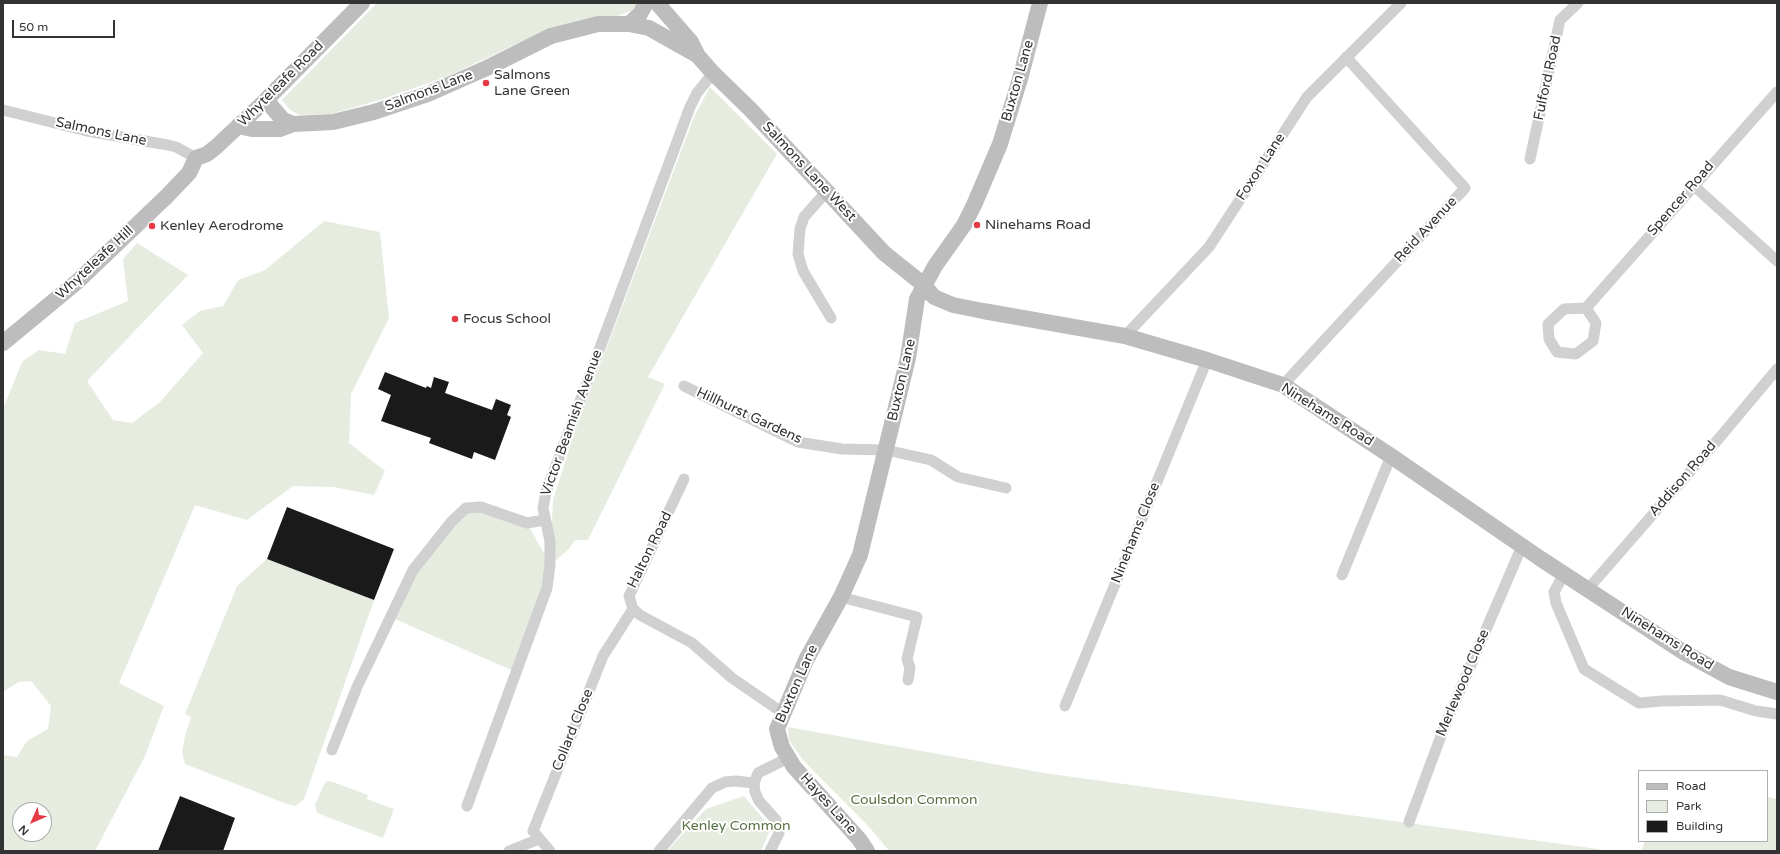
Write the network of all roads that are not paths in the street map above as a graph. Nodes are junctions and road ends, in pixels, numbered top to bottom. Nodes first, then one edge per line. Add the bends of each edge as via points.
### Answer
1 (646, 3) edge
2 (657, 3) edge
3 (1040, 3) edge
4 (1401, 3) edge
5 (1578, 3) edge
6 (357, 5) edge
7 (629, 24) junction
8 (698, 56) junction
9 (1346, 57) junction
10 (713, 73) junction
11 (1777, 92) edge
12 (266, 100) junction
13 (3, 110) edge
14 (293, 124) junction
15 (238, 126) junction
16 (196, 158) junction
17 (1530, 160) dead end
18 (1694, 185) junction
19 (827, 191) junction
20 (1777, 261) edge
21 (924, 285) junction
22 (1586, 308) junction
23 (831, 318) dead end
24 (1125, 336) junction
25 (3, 343) edge
26 (1207, 360) junction
27 (1777, 369) edge
28 (1283, 385) junction
29 (684, 386) dead end
30 (886, 450) junction
31 (1391, 456) junction
32 (684, 479) dead end
33 (1006, 488) dead end
34 (545, 520) junction
35 (1522, 546) junction
36 (1564, 574) junction
37 (1342, 576) dead end
38 (1588, 589) junction
39 (841, 597) junction
40 (633, 609) junction
41 (908, 680) dead end
42 (1777, 692) edge
43 (1065, 706) dead end
44 (783, 713) junction
45 (1777, 714) edge
46 (332, 750) dead end
47 (788, 758) junction
48 (754, 783) junction
49 (467, 806) dead end
50 (1409, 822) dead end
51 (539, 839) junction
52 (509, 850) edge
53 (550, 851) edge
54 (659, 851) edge
55 (770, 851) edge
56 (867, 851) edge

1 - 7 street via 640,14
2 - 8 street, Salmons Lane West via 691,42
3 - 21 street, Buxton Lane via 1000,144 964,225
4 - 9 street, Foxon Lane
5 - 17 street, Fulford Road via 1560,20
6 - 12 street, Whyteleafe Road
7 - 8 street, Salmons Lane West via 649,28
7 - 14 street, Salmons Lane via 598,24 551,36 428,94 374,112 333,122
8 - 10 street, Salmons Lane West
9 - 24 street, Foxon Lane via 1306,96 1209,247
9 - 28 street, Reid Avenue via 1465,188
10 - 19 street, Salmons Lane West
10 - 34 street, Victor Beamish Avenue via 697,93 690,107 568,431 546,492 542,508
11 - 18 street, Spencer Road
12 - 14 street via 283,120
12 - 15 street, Whyteleafe Road
13 - 16 street, Salmons Lane via 87,130 168,145
14 - 15 street, Salmons Lane via 280,129
15 - 16 street, Whyteleafe Road via 207,154
16 - 25 street, Whyteleafe Hill via 189,173 167,196 78,281
18 - 20 street
18 - 22 street, Spencer Road
19 - 21 street, Salmons Lane West via 884,253
19 - 23 street via 804,217 800,229 798,254 804,271
21 - 24 street, Ninehams Road via 934,297 953,305
21 - 30 street, Buxton Lane via 917,299 908,358
22 - 22 street via 1596,324 1593,341 1576,354 1557,352 1549,339 1548,324 1564,309
24 - 26 street, Ninehams Road
26 - 28 street, Ninehams Road
26 - 43 street, Ninehams Close
27 - 38 street, Addison Road
28 - 31 street, Ninehams Road
29 - 30 street, Hillhurst Gardens via 798,442 842,449
30 - 33 street, Hillhurst Gardens via 931,460 958,477
30 - 39 street, Buxton Lane via 860,556
31 - 35 street, Ninehams Road
31 - 37 street
32 - 40 street, Halton Road via 629,596
34 - 46 street via 527,523 481,507 466,508 452,521 413,570 357,687
34 - 49 street, Victor Beamish Avenue via 550,541 547,588
35 - 36 street, Ninehams Road
35 - 50 street, Merlewood Close via 1445,725
36 - 38 street, Ninehams Road
36 - 45 street via 1554,592 1556,603 1584,669 1639,703 1662,700 1720,700 1756,711
38 - 42 street, Ninehams Road via 1685,653 1729,677
39 - 41 street via 918,617 907,659 910,668
39 - 44 street, Buxton Lane via 806,660
40 - 44 street, Halton Road via 692,643 732,678
40 - 51 street, Collard Close via 603,656 533,831
44 - 47 street, Buxton Lane via 777,729 782,748
47 - 48 street via 758,773
47 - 56 street, Hayes Lane
48 - 54 street via 725,782 712,788
48 - 55 street via 759,801 776,820 779,833
51 - 52 street
51 - 53 street

